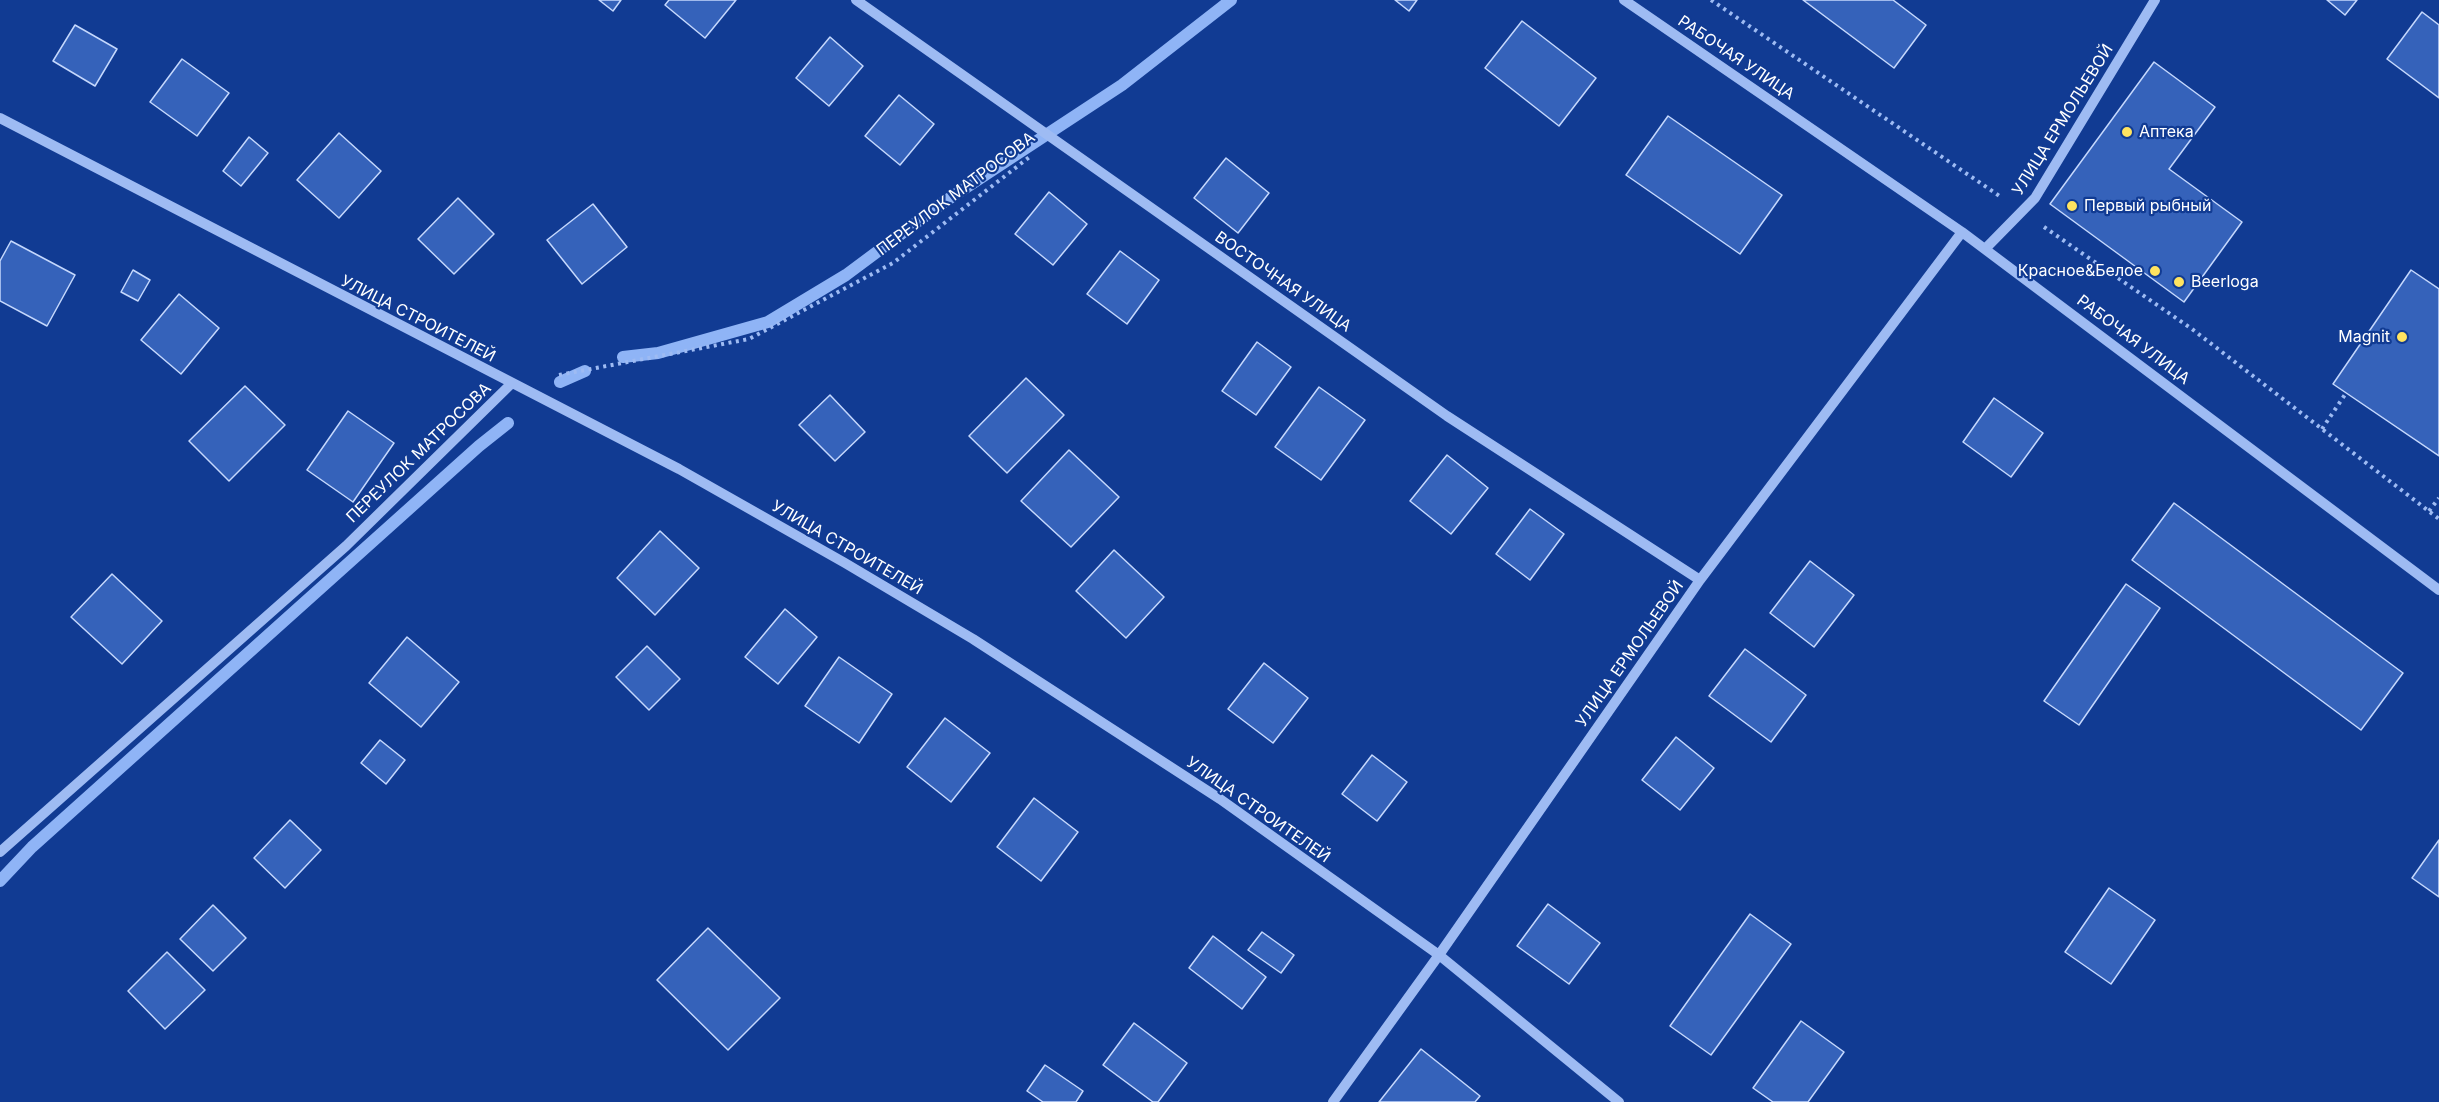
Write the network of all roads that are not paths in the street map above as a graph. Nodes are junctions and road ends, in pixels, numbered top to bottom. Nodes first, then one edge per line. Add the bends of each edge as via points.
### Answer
1 (856, 0) edge
2 (1624, 0) edge
3 (2155, 0) edge
4 (0, 118) edge
5 (1962, 232) junction
6 (1985, 249) junction
7 (511, 384) junction
8 (1700, 580) junction
9 (2439, 590) edge
10 (0, 852) edge
11 (1439, 955) junction
12 (1333, 1102) edge
13 (1619, 1102) edge

1 - 8 street, ВОСТОЧНАЯ УЛИЦА via 1447,416
2 - 5 street, РАБОЧАЯ УЛИЦА
3 - 6 street, УЛИЦА ЕРМОЛЬЕВОЙ via 2035,198
4 - 7 street, УЛИЦА СТРОИТЕЛЕЙ
5 - 6 street, РАБОЧАЯ УЛИЦА
5 - 8 street, УЛИЦА ЕРМОЛЬЕВОЙ
6 - 9 street, РАБОЧАЯ УЛИЦА
7 - 10 street, ПЕРЕУЛОК МАТРОСОВА via 346,546
7 - 11 street, УЛИЦА СТРОИТЕЛЕЙ via 679,469 973,639 1220,799
8 - 11 street, УЛИЦА ЕРМОЛЬЕВОЙ
11 - 12 street, УЛИЦА ЕРМОЛЬЕВОЙ
11 - 13 street, УЛИЦА СТРОИТЕЛЕЙ

